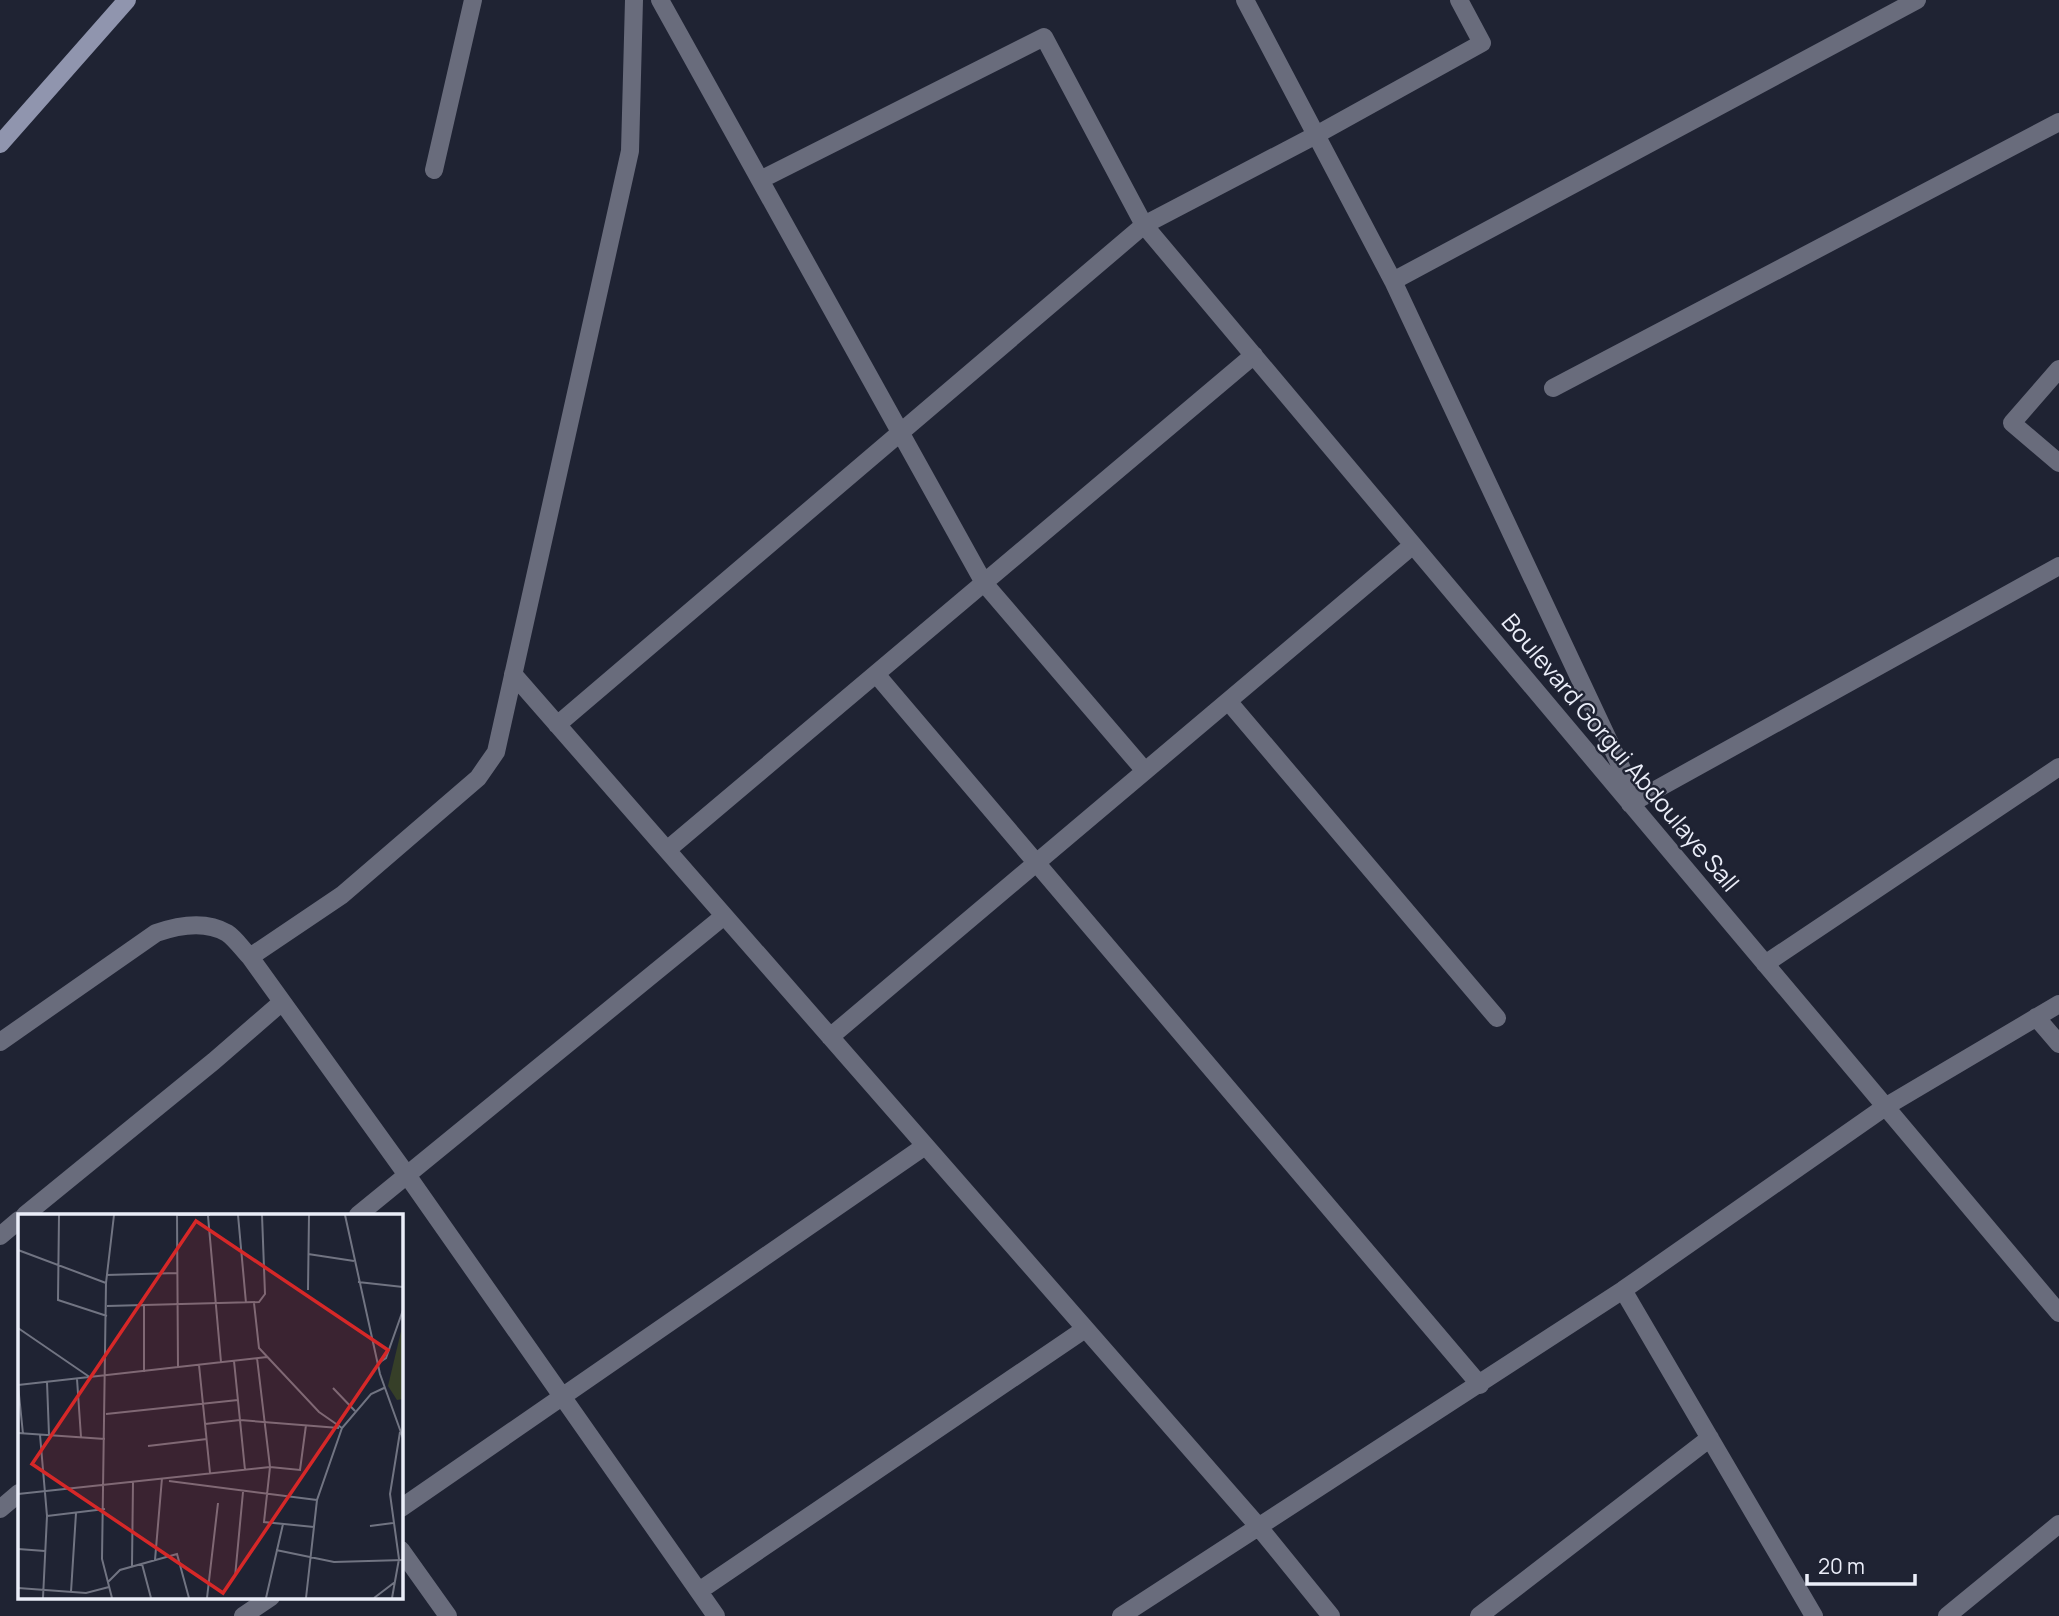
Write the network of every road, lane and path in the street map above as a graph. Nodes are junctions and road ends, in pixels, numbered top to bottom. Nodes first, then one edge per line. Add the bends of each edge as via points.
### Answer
1 (473, 0) edge
2 (634, 0) edge
3 (660, 0) edge
4 (1245, 0) edge
5 (1460, 0) edge
6 (1917, 0) edge
7 (124, 1) edge
8 (2059, 122) edge
9 (1316, 135) junction
10 (0, 144) edge
11 (435, 170) dead end
12 (760, 180) junction
13 (1144, 225) junction
14 (1393, 281) junction
15 (1254, 355) junction
16 (2059, 369) edge
17 (1553, 388) dead end
18 (901, 432) junction
19 (2059, 463) edge
20 (1413, 545) junction
21 (2059, 566) edge
22 (984, 583) junction
23 (513, 674) junction
24 (876, 674) junction
25 (1228, 701) junction
26 (557, 725) junction
27 (2059, 767) edge
28 (1145, 771) junction
29 (1634, 802) junction
30 (667, 850) junction
31 (1036, 863) junction
32 (724, 916) junction
33 (250, 957) junction
34 (1765, 964) junction
35 (282, 1002) junction
36 (2059, 1004) edge
37 (2036, 1017) junction
38 (1497, 1018) dead end
39 (830, 1037) junction
40 (0, 1042) edge
41 (2059, 1044) edge
42 (1885, 1107) junction
43 (925, 1146) junction
44 (408, 1175) junction
45 (26, 1214) edge
46 (359, 1214) edge
47 (18, 1221) edge
48 (0, 1236) edge
49 (1623, 1290) junction
50 (2059, 1313) edge
51 (1085, 1329) junction
52 (1480, 1385) junction
53 (563, 1397) junction
54 (1710, 1438) junction
55 (18, 1494) edge
56 (402, 1507) edge
57 (0, 1509) edge
58 (2059, 1524) edge
59 (1258, 1526) junction
60 (402, 1551) edge
61 (699, 1591) junction
62 (270, 1598) edge
63 (1328, 1614) edge
64 (243, 1616) edge
65 (448, 1616) edge
66 (716, 1616) edge
67 (1121, 1616) edge
68 (1479, 1616) edge
69 (1814, 1616) edge
70 (1947, 1616) edge

1 - 11 street
2 - 23 street via 629,151
3 - 12 street
4 - 9 street
5 - 9 street via 1482,43
6 - 14 street
7 - 10 main road
8 - 17 street
9 - 13 street
9 - 14 street
12 - 13 street, Boulevard Gorgui Abdoulaye Sall via 1044,37
12 - 18 street
13 - 15 street, Boulevard Gorgui Abdoulaye Sall
13 - 18 street
14 - 29 street
15 - 20 street, Boulevard Gorgui Abdoulaye Sall
15 - 22 street
16 - 19 street via 2012,423
18 - 22 street
18 - 26 street
20 - 25 street
20 - 29 street, Boulevard Gorgui Abdoulaye Sall
21 - 29 street
22 - 24 street
22 - 28 street
23 - 26 street
23 - 33 street via 496,752 478,778 342,895
24 - 30 street
24 - 31 street
25 - 28 street
25 - 38 street
26 - 30 street
27 - 34 street
28 - 31 street
29 - 34 street, Boulevard Gorgui Abdoulaye Sall
30 - 32 street
31 - 39 street
31 - 52 street
32 - 39 street
32 - 44 street
33 - 35 street
33 - 40 street via 227,933 202,924 156,933
34 - 42 street, Boulevard Gorgui Abdoulaye Sall
35 - 44 street
35 - 45 street
36 - 37 street
37 - 41 street
37 - 42 street
39 - 43 street
42 - 49 street
42 - 50 street, Boulevard Gorgui Abdoulaye Sall
43 - 51 street
43 - 53 street
44 - 46 street
44 - 53 street
47 - 48 street
49 - 52 street
49 - 54 street
51 - 59 street
51 - 61 street
52 - 59 street
53 - 56 street
53 - 61 street
54 - 68 street
54 - 69 street
55 - 57 street
58 - 70 street
59 - 63 street
59 - 67 street
60 - 65 street
61 - 66 street
62 - 64 street

